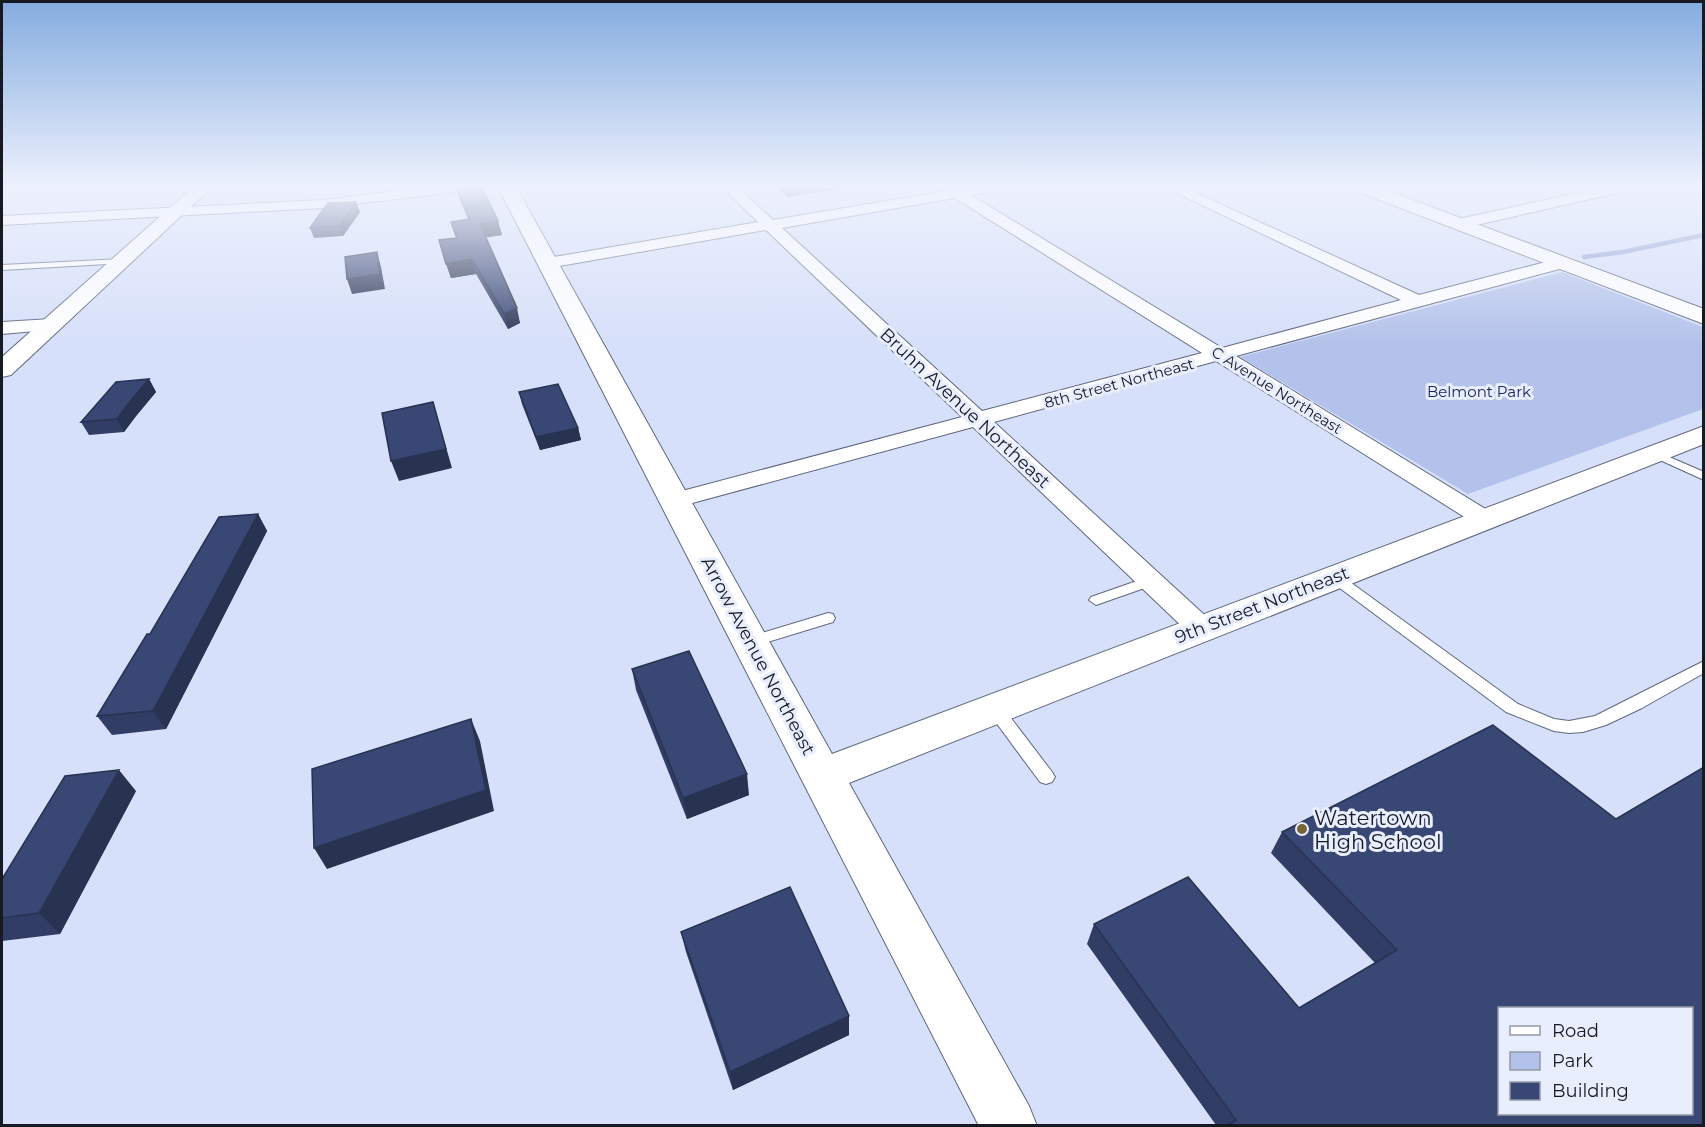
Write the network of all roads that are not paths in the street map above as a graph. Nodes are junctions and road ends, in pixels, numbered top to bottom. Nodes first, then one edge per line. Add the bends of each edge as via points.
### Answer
1 (145, 240) edge
2 (535, 240) edge
3 (684, 240) edge
4 (785, 240) edge
5 (1033, 240) edge
6 (1284, 240) edge
7 (1501, 240) edge
8 (122, 261) junction
9 (1561, 262) junction
10 (548, 263) junction
11 (2, 268) edge
12 (1419, 302) junction
13 (1698, 312) edge
14 (51, 325) junction
15 (2, 328) edge
16 (1220, 355) junction
17 (2, 370) edge
18 (978, 420) junction
19 (1704, 434) edge
20 (1653, 453) junction
21 (1704, 477) edge
22 (676, 500) junction
23 (1483, 518) junction
24 (1334, 576) junction
25 (1151, 581) junction
26 (1096, 600) dead end
27 (828, 618) dead end
28 (1202, 628) junction
29 (750, 642) junction
30 (1704, 666) edge
31 (995, 709) junction
32 (821, 776) junction
33 (1046, 777) dead end
34 (1009, 1125) edge

1 - 8 street
2 - 10 street, Arrow Avenue Northeast
3 - 10 street
4 - 18 street, Bruhn Avenue Northeast
5 - 16 street, C Avenue Northeast
6 - 12 street
7 - 9 street
8 - 11 lane
8 - 14 street
9 - 12 street, 8th Street Northeast
9 - 13 street
10 - 22 street, Arrow Avenue Northeast
12 - 16 street, 8th Street Northeast
14 - 15 street
14 - 17 street
16 - 18 street, 8th Street Northeast
16 - 23 street, C Avenue Northeast
18 - 22 street, 8th Street Northeast
18 - 25 street, Bruhn Avenue Northeast
19 - 20 street, 9th Street Northeast
20 - 21 lane
20 - 23 street, 9th Street Northeast
22 - 29 street, Arrow Avenue Northeast
23 - 24 street, 9th Street Northeast
24 - 28 street, 9th Street Northeast
24 - 30 lane via 1512,708 1541,721 1568,727 1591,725
25 - 26 lane
25 - 28 street, Bruhn Avenue Northeast
27 - 29 lane
28 - 31 street, 9th Street Northeast
29 - 32 street, Arrow Avenue Northeast
31 - 32 street, 9th Street Northeast
31 - 33 lane
32 - 34 street, Arrow Avenue Northeast

